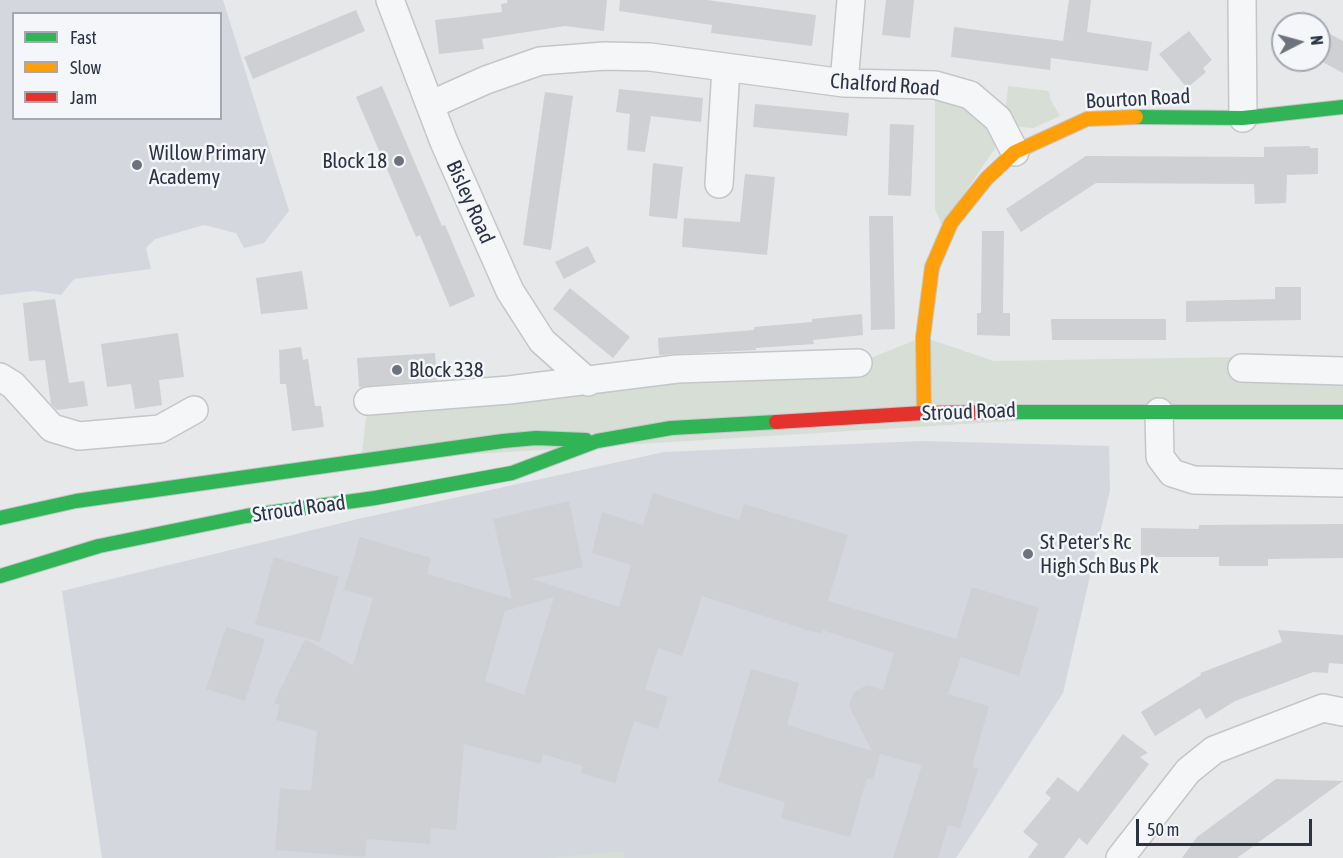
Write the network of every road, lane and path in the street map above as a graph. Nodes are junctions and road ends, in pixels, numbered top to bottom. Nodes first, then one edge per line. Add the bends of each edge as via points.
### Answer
1 (390, 0) edge
2 (851, 0) edge
3 (1242, 0) edge
4 (726, 68) junction
5 (844, 84) junction
6 (430, 105) junction
7 (1343, 107) edge
8 (1243, 118) junction
9 (1015, 152) junction
10 (719, 184) dead end
11 (858, 363) dead end
12 (1242, 368) dead end
13 (1343, 371) edge
14 (0, 377) edge
15 (588, 382) junction
16 (368, 401) dead end
17 (194, 410) dead end
18 (1159, 412) junction
19 (1343, 412) edge
20 (924, 413) junction
21 (597, 441) junction
22 (1343, 483) edge
23 (0, 518) edge
24 (0, 576) edge
25 (1343, 712) edge
26 (1120, 858) edge

1 - 6 street, Bisley Road
2 - 5 street
3 - 8 street
4 - 5 street, Chalford Road
4 - 6 street, Chalford Road via 650,57 605,56 540,62
4 - 10 street
5 - 9 street, Chalford Road via 935,85 970,95 998,119
6 - 15 street, Bisley Road via 510,291 542,341
7 - 8 main road, Bourton Road
8 - 9 main road, Bourton Road via 1087,119
9 - 20 main road, Bourton Road via 987,178 951,223 932,267 923,337
11 - 15 street via 677,369
12 - 13 street
14 - 17 street via 52,428 79,436 160,429
15 - 16 street
18 - 19 main road, Stroud Road
18 - 20 main road, Stroud Road
18 - 22 street via 1160,457 1172,473 1194,480
20 - 21 main road, Stroud Road via 671,428
21 - 23 main road, Stroud Road via 502,441 76,501
21 - 24 main road, Stroud Road via 512,474 246,516 99,546
25 - 26 street via 1323,708 1214,750 1188,771

